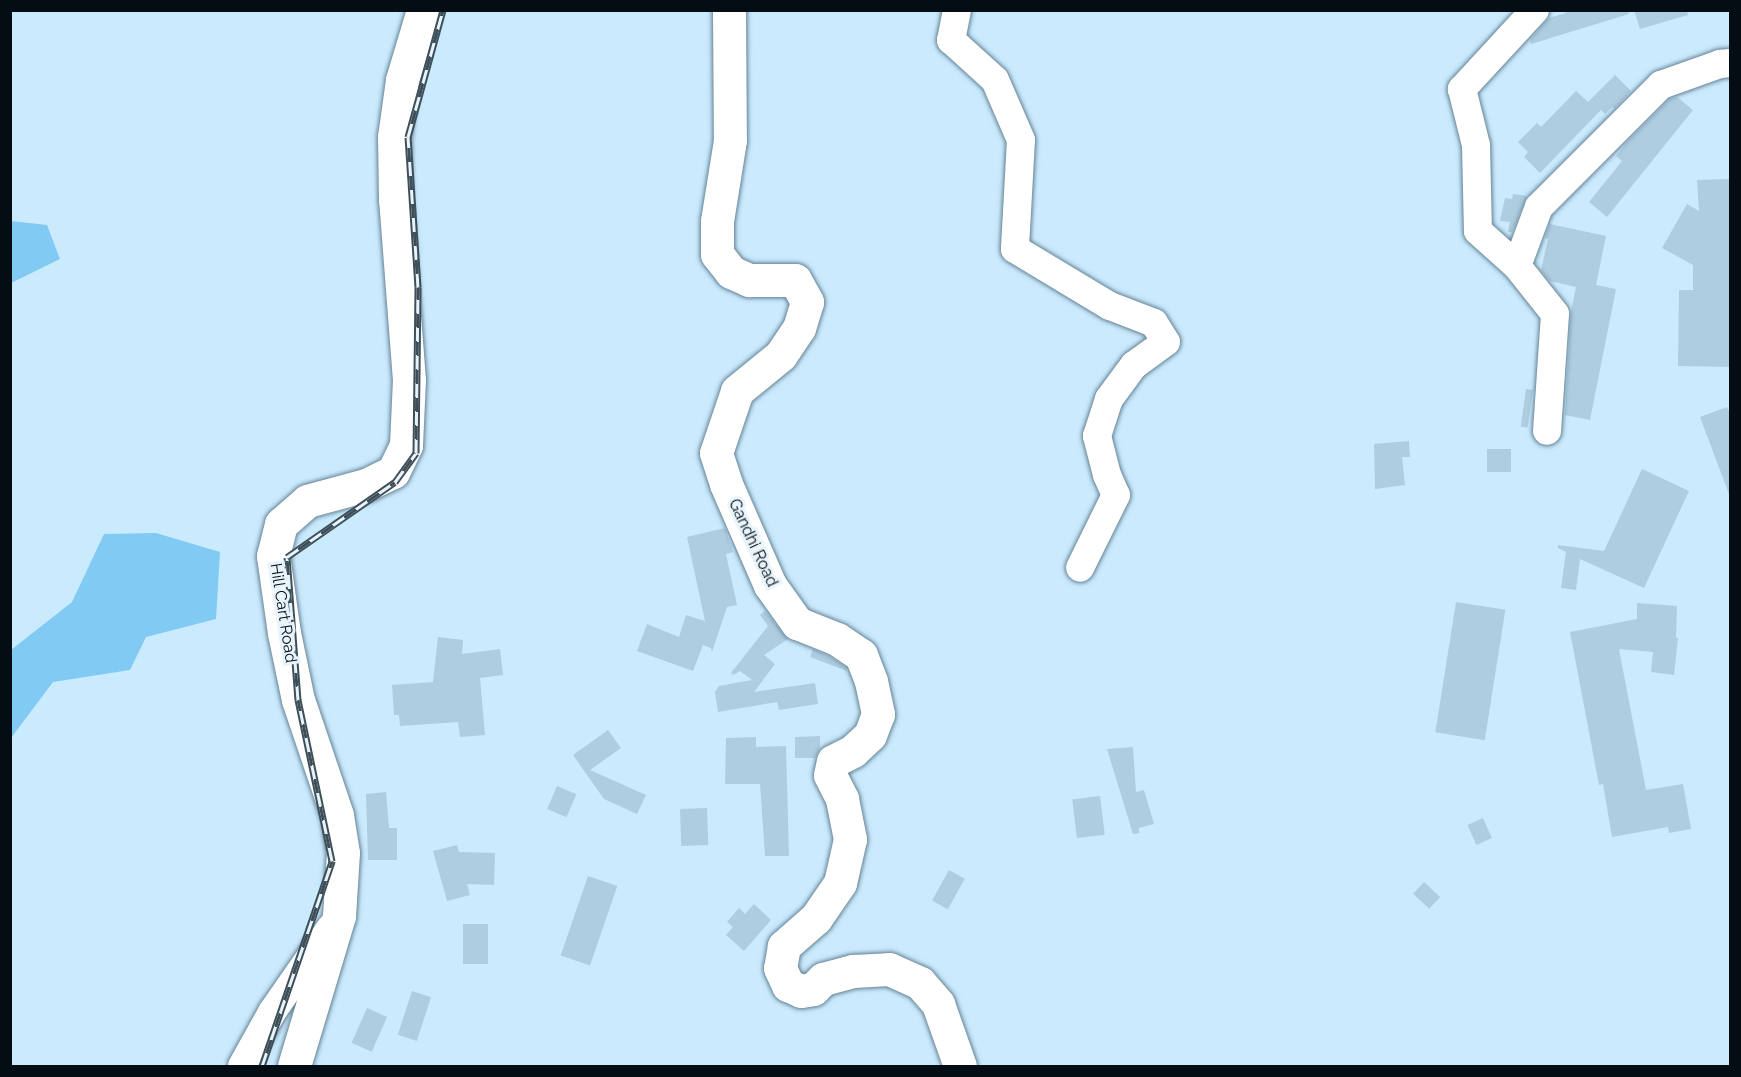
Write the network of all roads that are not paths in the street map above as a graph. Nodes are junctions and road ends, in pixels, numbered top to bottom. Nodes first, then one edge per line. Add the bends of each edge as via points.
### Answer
1 (423, 10) edge
2 (729, 10) edge
3 (957, 10) edge
4 (1535, 10) edge
5 (1731, 63) edge
6 (1517, 266) junction
7 (1546, 431) dead end
8 (1080, 568) dead end
9 (339, 916) junction
10 (242, 1066) edge
11 (294, 1066) edge
12 (960, 1066) edge

1 - 9 main road, Hill Cart Road via 402,80 394,137 409,381 406,445 393,472 366,485 307,501 281,525 273,556 298,700 336,815 343,853
2 - 12 main road, Gandhi Road via 730,140 717,221 717,254 730,272 749,280 795,280 807,302 799,328 781,355 737,391 716,453 770,585 797,622 837,639 861,655 878,714 870,735 854,751 833,761 830,775 842,799 850,839 840,883 816,918 784,946 780,968 788,985 801,991 813,989 823,979 852,971 889,969 920,983 938,1005
3 - 8 street via 951,40 995,80 1021,140 1015,249 1110,306 1154,322 1166,342 1134,365 1109,399 1097,436 1116,495
4 - 6 street via 1462,89 1476,145 1478,231
5 - 6 street via 1661,85 1539,207
6 - 7 street via 1555,314
9 - 10 street via 272,1012
9 - 11 main road, Hill Cart Road

